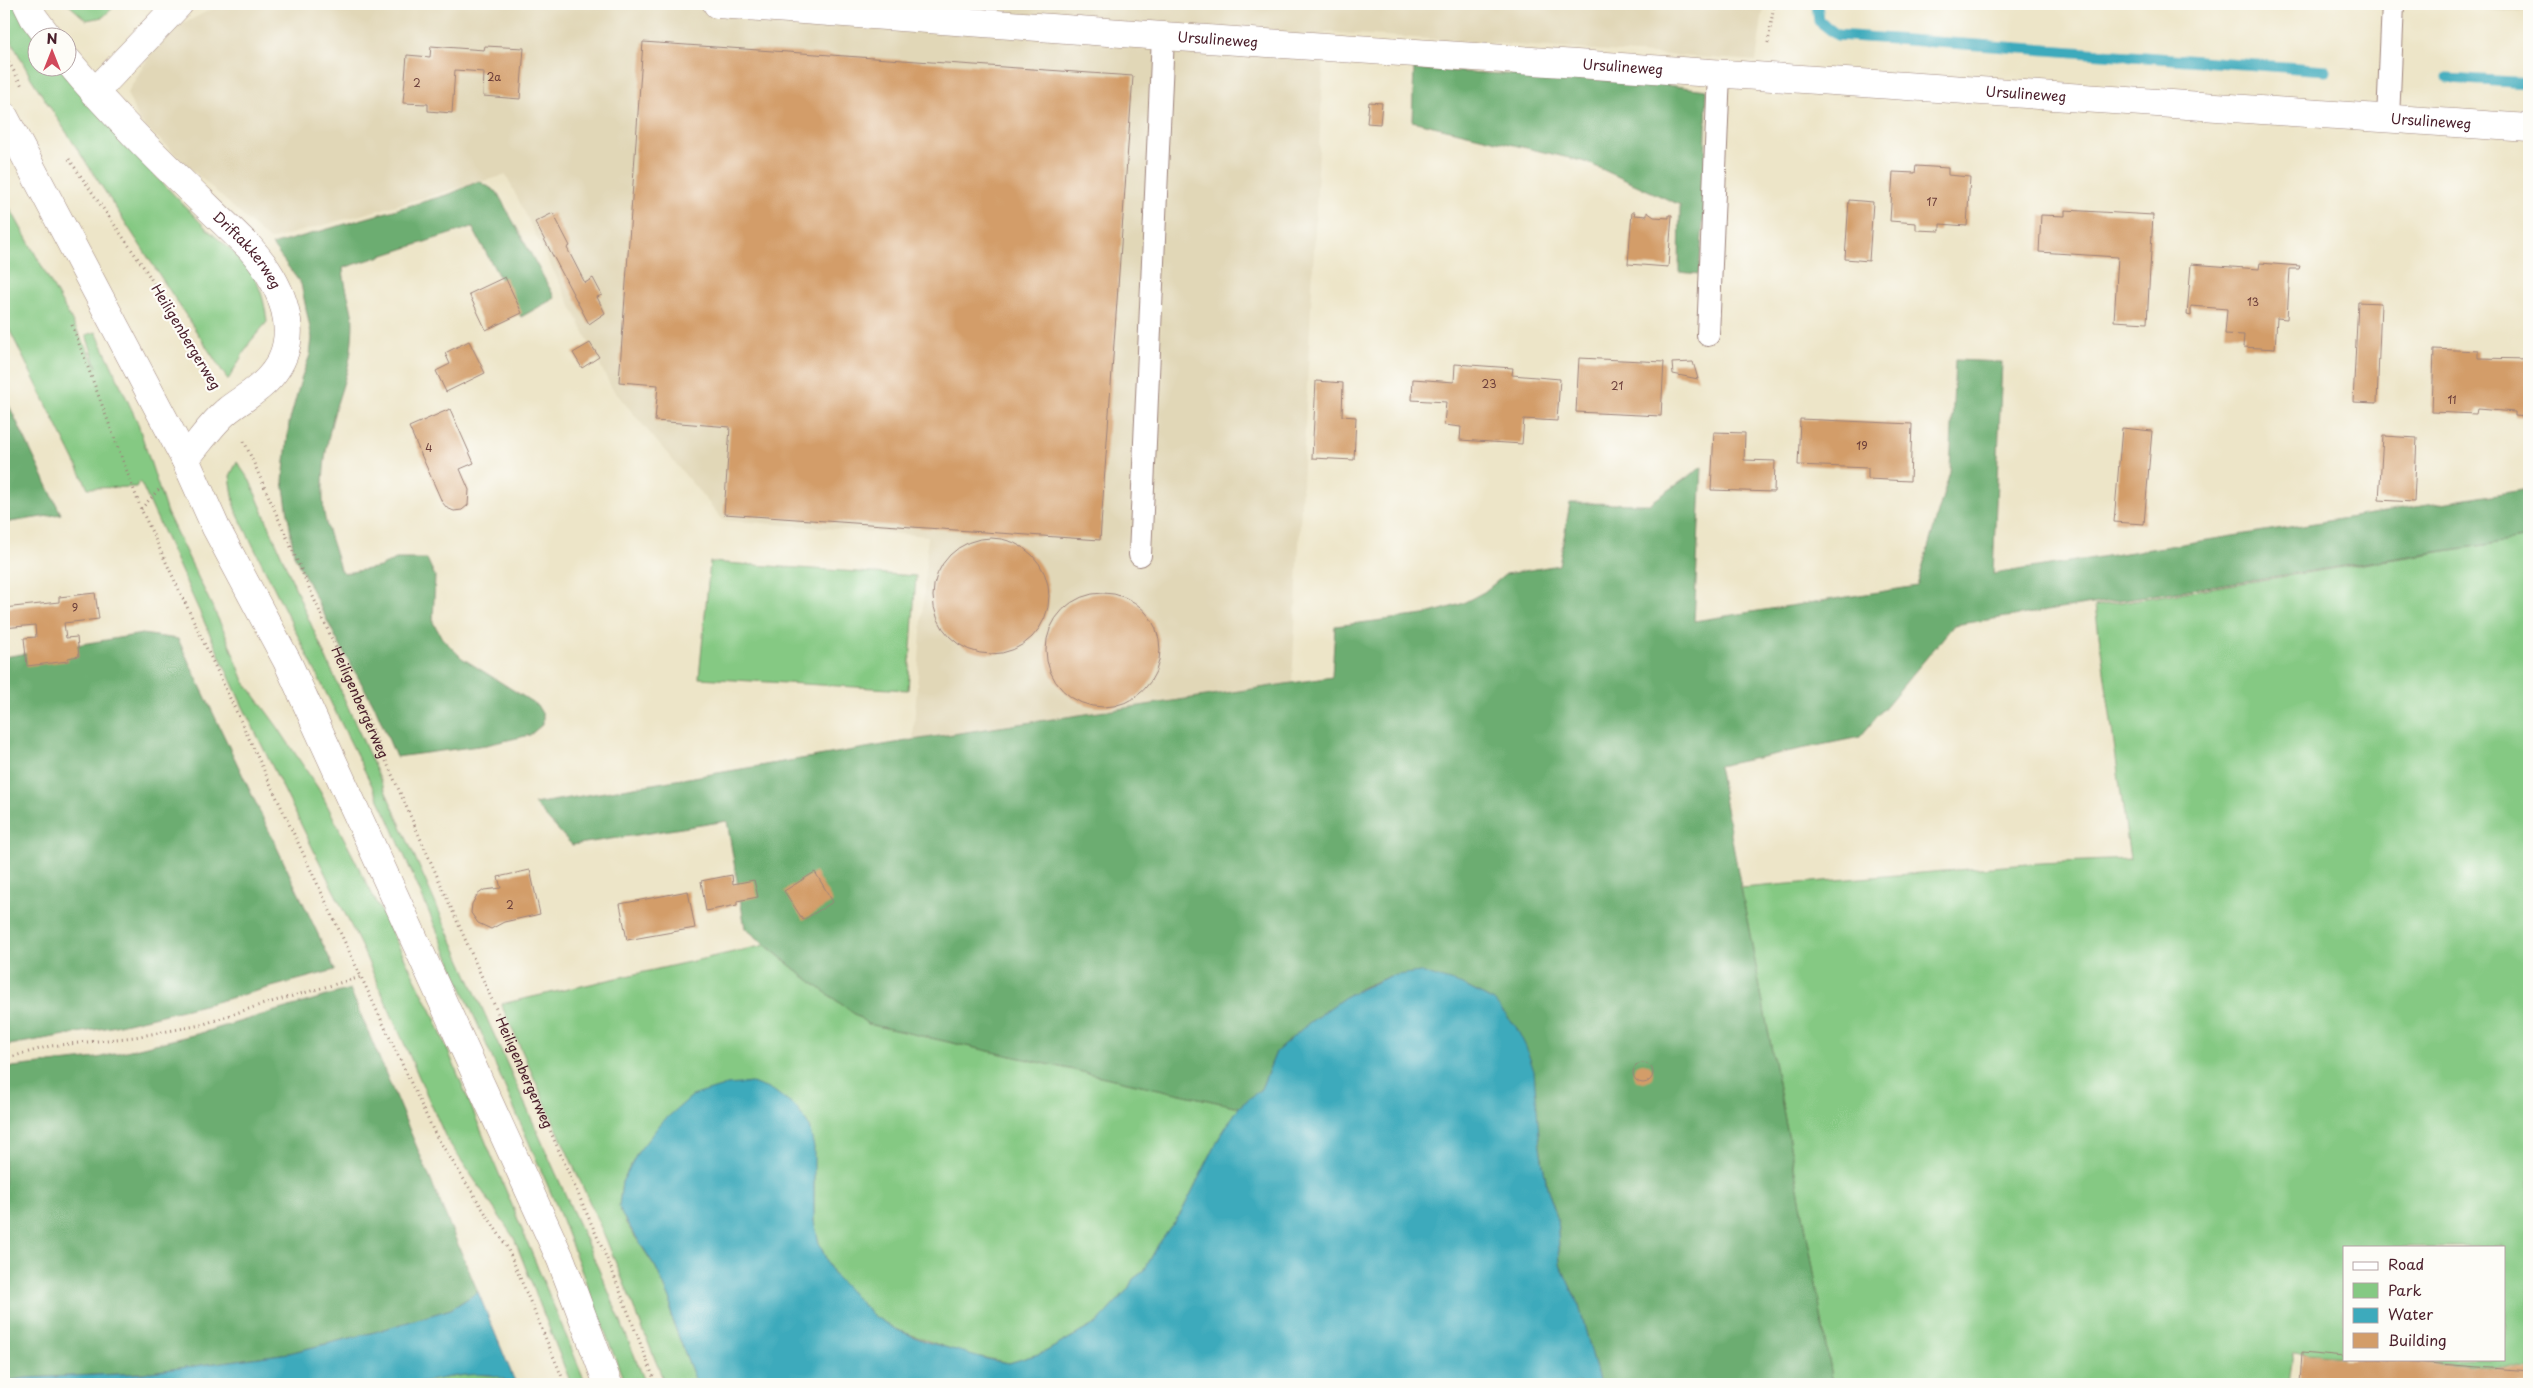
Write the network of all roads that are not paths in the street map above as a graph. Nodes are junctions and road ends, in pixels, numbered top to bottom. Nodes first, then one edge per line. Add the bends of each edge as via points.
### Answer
1 (27, 4) edge
2 (179, 4) edge
3 (716, 4) edge
4 (2393, 4) edge
5 (918, 11) edge
6 (42, 28) edge
7 (1163, 36) junction
8 (78, 73) edge
9 (1719, 74) junction
10 (94, 93) junction
11 (4, 116) edge
12 (2388, 119) junction
13 (2529, 128) edge
14 (1708, 336) dead end
15 (185, 459) junction
16 (1140, 554) dead end
17 (608, 1384) edge

1 - 6 street
2 - 10 street
3 - 5 street, Ursulineweg
4 - 12 lane
5 - 7 street, Ursulineweg
7 - 9 street, Ursulineweg
7 - 16 lane
8 - 10 street, Driftakkerweg
9 - 12 street, Ursulineweg
9 - 14 lane
10 - 15 street, Driftakkerweg via 250,248 264,264 283,297 288,329 286,347 271,376 228,410
11 - 15 street
12 - 13 street, Ursulineweg
15 - 17 street via 216,528 288,662 562,1260

